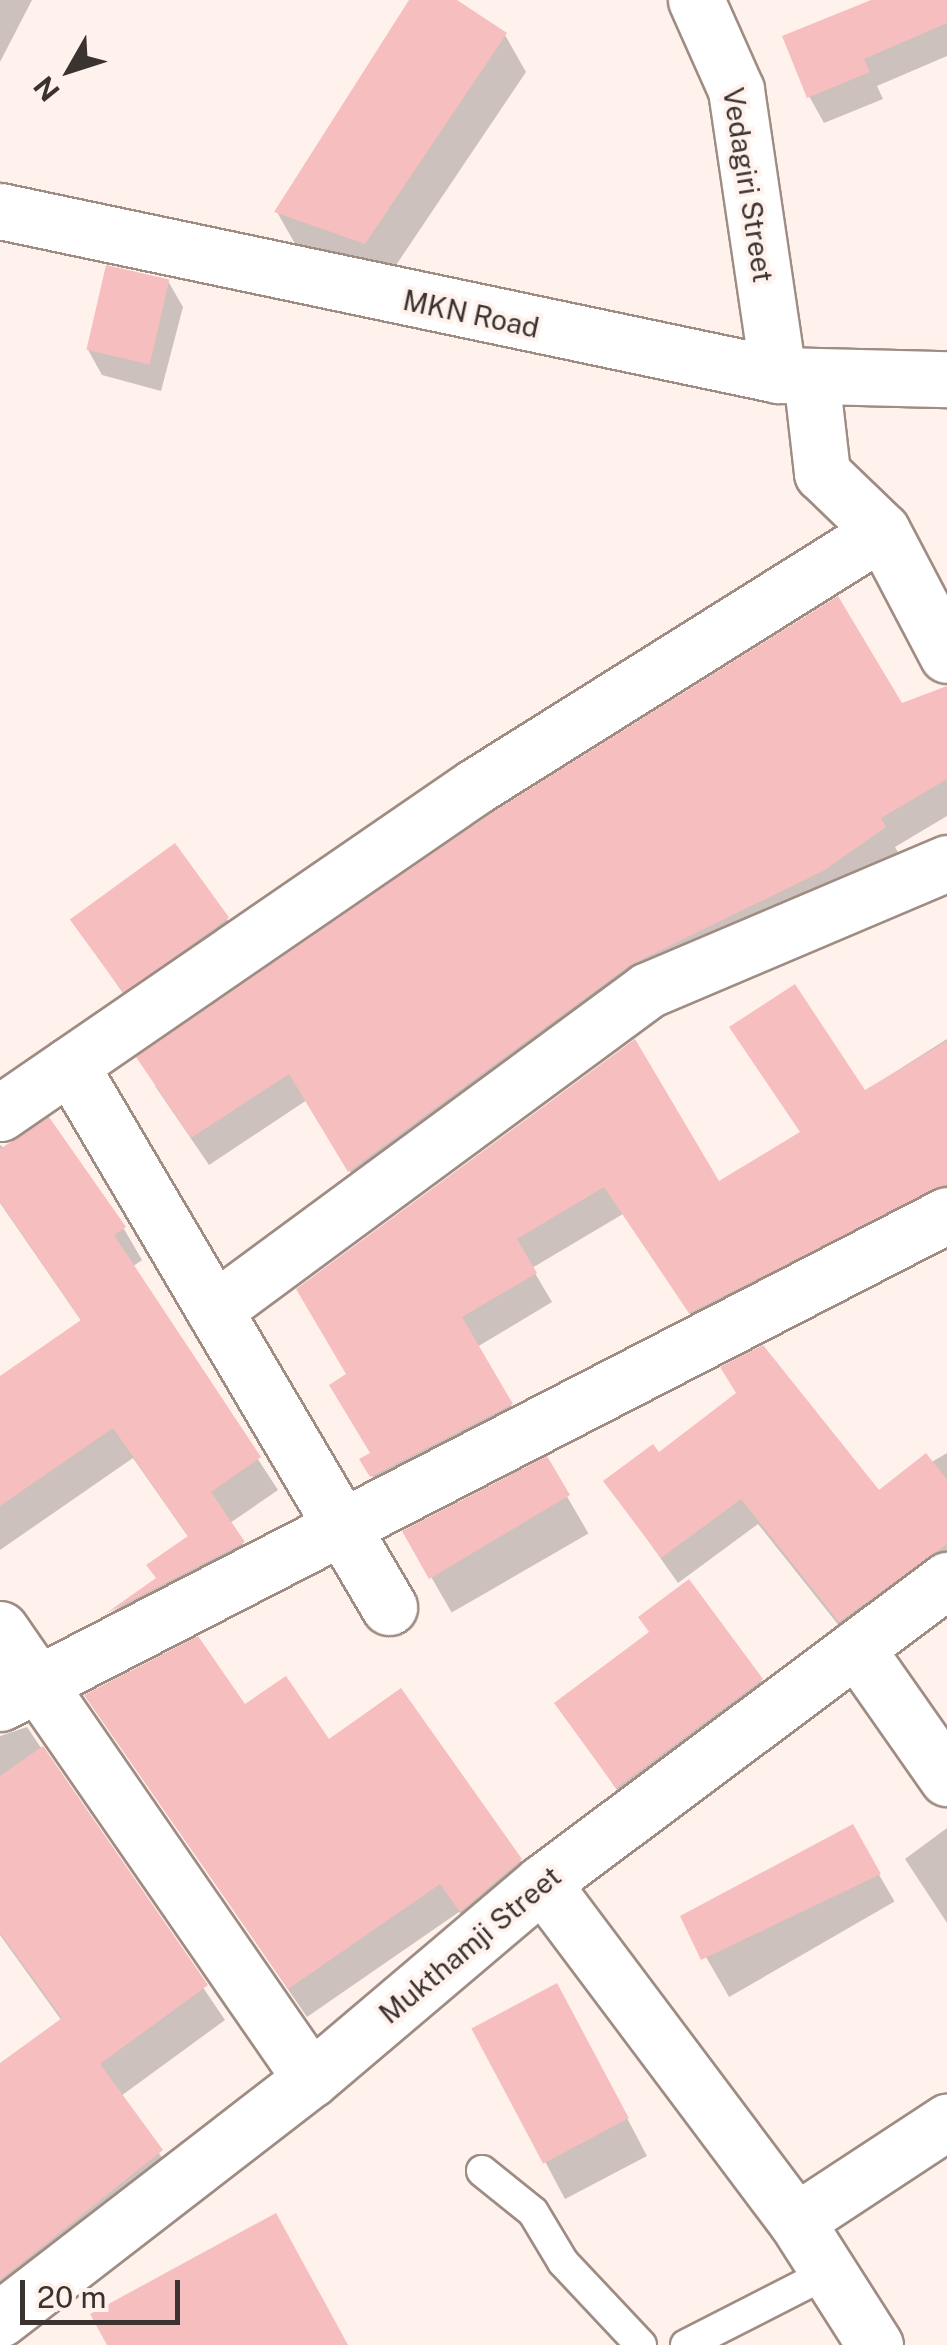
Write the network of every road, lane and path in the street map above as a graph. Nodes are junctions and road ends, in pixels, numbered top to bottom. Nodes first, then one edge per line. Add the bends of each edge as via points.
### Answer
1 (696, 0) edge
2 (0, 210) edge
3 (795, 376) junction
4 (947, 379) edge
5 (882, 531) junction
6 (947, 654) edge
7 (947, 863) edge
8 (70, 1065) junction
9 (0, 1114) edge
10 (938, 1240) edge
11 (214, 1310) junction
12 (947, 1580) edge
13 (390, 1606) dead end
14 (0, 1629) edge
15 (856, 1648) junction
16 (0, 1703) edge
17 (947, 1778) edge
18 (542, 1883) junction
19 (311, 2079) junction
20 (947, 2122) edge
21 (482, 2172) dead end
22 (796, 2221) junction
23 (829, 2272) junction
24 (0, 2319) edge
25 (641, 2345) edge
26 (686, 2345) edge
27 (876, 2345) edge

1 - 3 street, Vedagiri Street via 736,90
2 - 3 street, MKN Road
3 - 4 street, MKN Road
3 - 5 street, Vedagiri Street via 822,473
5 - 6 street, Vedagiri Street
5 - 8 street via 476,786
7 - 11 street via 648,990
8 - 9 street
8 - 11 street
10 - 16 street
11 - 13 street
12 - 15 street, Mukthamji Street
14 - 19 street
15 - 17 street
15 - 18 street, Mukthamji Street
18 - 19 street, Mukthamji Street
18 - 22 street
19 - 24 street, Mukthamji Street
20 - 22 street
21 - 25 lane via 532,2212 562,2262
22 - 23 street
23 - 26 lane
23 - 27 street

